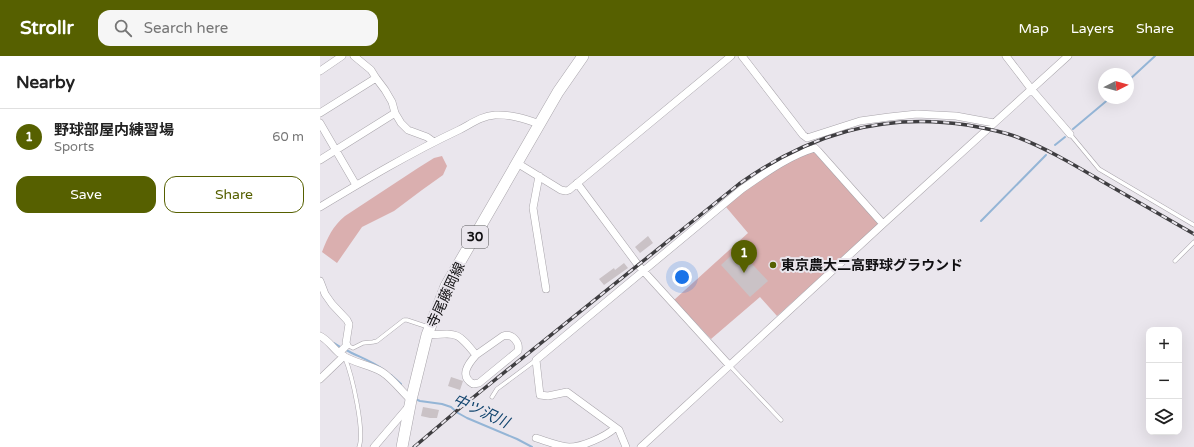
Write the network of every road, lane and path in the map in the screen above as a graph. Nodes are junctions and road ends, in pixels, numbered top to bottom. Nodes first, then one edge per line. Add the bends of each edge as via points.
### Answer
1 (342, 56) edge
2 (354, 56) edge
3 (582, 56) edge
4 (591, 56) edge
5 (731, 56) edge
6 (742, 56) edge
7 (1006, 56) edge
8 (1068, 56) edge
9 (320, 71) edge
10 (376, 78) junction
11 (1032, 90) junction
12 (558, 92) junction
13 (320, 113) edge
14 (395, 113) junction
15 (994, 123) junction
16 (320, 124) edge
17 (540, 124) junction
18 (1070, 134) joint
19 (434, 142) junction
20 (335, 151) junction
21 (320, 160) edge
22 (518, 163) junction
23 (539, 176) junction
24 (577, 184) junction
25 (356, 185) junction
26 (320, 207) edge
27 (883, 224) junction
28 (1194, 225) edge
29 (1194, 242) edge
30 (1175, 262) dead end
31 (644, 270) junction
32 (320, 281) edge
33 (546, 289) dead end
34 (428, 331) junction
35 (320, 336) edge
36 (347, 345) junction
37 (342, 354) junction
38 (476, 355) junction
39 (536, 360) junction
40 (729, 365) junction
41 (320, 379) edge
42 (412, 398) junction
43 (492, 398) dead end
44 (781, 420) dead end
45 (614, 428) junction
46 (536, 438) dead end
47 (359, 447) edge
48 (374, 447) edge
49 (402, 447) edge
50 (626, 447) edge
51 (640, 447) edge

1 - 9 street
2 - 10 street via 371,70
3 - 12 main road, 寺尾藤岡線 / 30
4 - 12 main road, 寺尾藤岡線 / 30
5 - 24 street
6 - 15 street via 807,138 860,121 889,116 937,114
7 - 11 street
8 - 11 street
10 - 13 street
10 - 14 street via 392,102
11 - 15 street
11 - 18 street
12 - 17 main road, 寺尾藤岡線 / 30
14 - 19 street via 408,130
14 - 20 street
15 - 27 street
16 - 20 street
17 - 19 street via 508,115 483,117
17 - 22 main road, 寺尾藤岡線 / 30
18 - 28 lane via 1099,169
19 - 25 street
20 - 21 street
20 - 25 street
22 - 23 street
22 - 34 main road, 寺尾藤岡線 / 30 via 446,286
23 - 24 street via 561,190 569,190
23 - 33 street via 533,208
24 - 31 street
25 - 26 street
27 - 31 street via 815,148 768,171 742,189
27 - 40 street
29 - 30 lane
31 - 39 street
31 - 40 street
32 - 36 street via 325,294 349,324
34 - 36 lane via 404,320 377,341 362,343 353,348
34 - 38 street via 454,334 464,340
34 - 42 main road, 寺尾藤岡線 / 30
35 - 37 street
36 - 37 street
37 - 41 street
37 - 42 street via 381,371
37 - 47 lane via 349,368 358,408 361,444
38 - 38 street via 506,335 512,337 519,346 518,351 512,356 479,383 473,384 466,378 466,373 469,363
39 - 43 lane via 496,389
39 - 45 street via 540,395 567,392
40 - 44 lane
40 - 51 street
42 - 48 street
42 - 49 main road, 寺尾藤岡線 / 30
45 - 46 street via 590,443 570,447
45 - 50 street via 619,430

